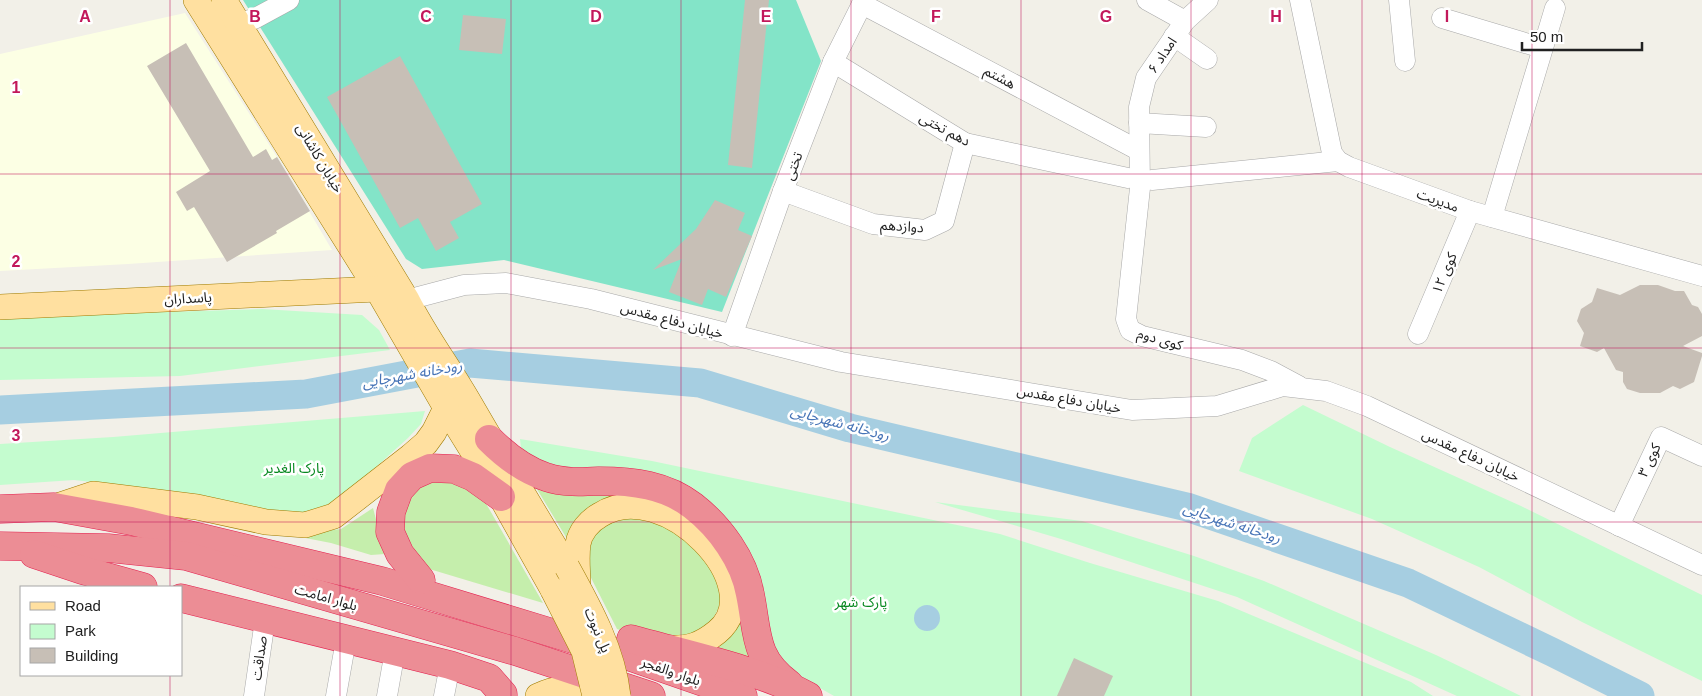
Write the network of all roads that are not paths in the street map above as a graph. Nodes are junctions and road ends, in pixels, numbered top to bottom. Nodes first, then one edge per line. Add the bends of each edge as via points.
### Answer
1 (196, 0) edge
2 (224, 0) edge
3 (289, 0) edge
4 (1147, 0) edge
5 (1208, 0) edge
6 (1300, 0) edge
7 (1400, 0) edge
8 (863, 2) edge
9 (1555, 8) dead end
10 (1442, 18) dead end
11 (238, 23) junction
12 (1179, 29) junction
13 (1542, 48) junction
14 (1207, 59) dead end
15 (1405, 61) dead end
16 (832, 62) junction
17 (1138, 123) junction
18 (1206, 127) dead end
19 (964, 143) junction
20 (1138, 150) junction
21 (1338, 161) junction
22 (1140, 179) junction
23 (783, 192) junction
24 (1470, 211) junction
25 (1492, 217) junction
26 (1702, 276) edge
27 (397, 304) junction
28 (0, 307) edge
29 (1418, 334) dead end
30 (732, 336) junction
31 (1303, 388) junction
32 (458, 406) junction
33 (490, 440) junction
34 (1702, 456) edge
35 (501, 496) junction
36 (54, 507) junction
37 (0, 509) edge
38 (1619, 526) junction
39 (3, 546) edge
40 (1702, 565) edge
41 (572, 577) junction
42 (421, 580) junction
43 (382, 581) junction
44 (139, 586) edge
45 (182, 598) edge
46 (265, 620) junction
47 (346, 640) junction
48 (659, 647) junction
49 (395, 651) junction
50 (628, 656) joint
51 (450, 665) junction
52 (492, 690) edge
53 (802, 693) edge
54 (638, 695) edge
55 (254, 696) edge
56 (336, 696) edge
57 (387, 696) edge
58 (444, 696) edge
59 (538, 696) edge
60 (590, 696) edge
61 (595, 696) edge
62 (743, 696) edge

1 - 27 main road, خیابان کاشانی
2 - 11 main road, خیابان کاشانی
3 - 11 street via 254,19
4 - 12 street
5 - 12 street, امداد ۶
6 - 21 street via 1332,153
7 - 15 street
8 - 16 street, تختی
8 - 20 street, هشتم
9 - 13 street
10 - 13 street
11 - 27 main road, خیابان کاشانی
12 - 14 street
12 - 17 street, امداد ۶ via 1146,78
13 - 25 street
16 - 19 street, دهم تختی
16 - 23 street, تختی
17 - 18 street
17 - 20 street, امداد ۶
19 - 22 street, دهم تختی
19 - 23 street, دوازدهم via 944,221 925,230 873,224
20 - 22 street, امداد ۶
21 - 22 street, دهم تختی
21 - 24 street, مدیریت
22 - 31 street, کوی دوم via 1126,319 1130,330 1142,336 1242,360
23 - 30 street, تختی
24 - 25 street, مدیریت
24 - 29 street, کوی ۱۲
25 - 26 street, مدیریت
27 - 28 main road, پاسداران
27 - 30 street, خیابان دفاع مقدس via 464,285 506,283 591,299
27 - 32 main road
30 - 31 street, خیابان دفاع مقدس via 840,362 1132,410 1217,406 1283,386
31 - 38 street, خیابان دفاع مقدس via 1326,391 1367,406
32 - 33 main road, پل نبوت
32 - 35 main road, پل نبوت
32 - 36 main road via 426,443 334,516 305,525 266,522 197,507 94,494
33 - 41 main road, پل نبوت
33 - 53 highway via 506,456 546,477 651,485 672,492 693,506 717,530 742,566 764,659 779,677
34 - 38 street, کوی ۳ via 1660,436
35 - 42 highway via 473,477 454,469 430,468 405,483 391,512 390,532 400,554
35 - 61 main road, پل نبوت, bridge via 584,651
36 - 37 highway, بلوار امامت
36 - 43 highway, بلوار امامت via 131,520
38 - 40 street, خیابان دفاع مقدس
39 - 44 highway
39 - 54 highway, بلوار امامت via 108,548 186,556 515,651
41 - 48 main road via 583,532 591,520 614,507 644,508 676,519 690,528 726,573 732,589 732,609 723,628 708,640 691,648
41 - 54 main road, پل نبوت, bridge via 609,656
42 - 43 highway
42 - 48 highway
43 - 50 highway, بلوار امامت
45 - 46 highway
46 - 47 highway
46 - 55 street, صداقت
47 - 49 highway
47 - 56 street
48 - 53 highway via 731,667
49 - 51 highway
49 - 57 street
50 - 62 highway, بلوار والفجر
51 - 52 highway
51 - 58 street
59 - 60 main road via 564,688

